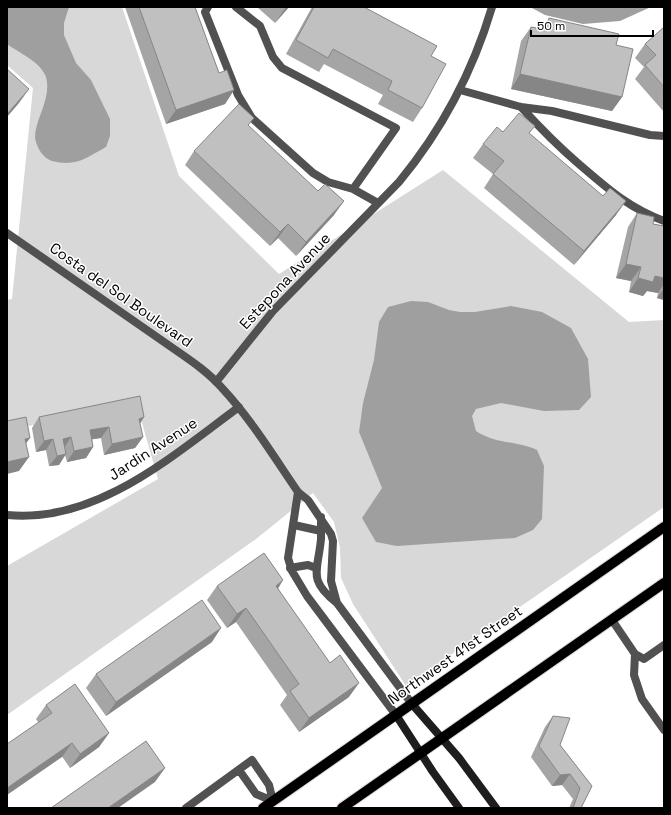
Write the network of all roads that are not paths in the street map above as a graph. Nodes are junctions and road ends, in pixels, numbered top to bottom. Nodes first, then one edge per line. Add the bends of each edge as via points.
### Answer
1 (208, 7) edge
2 (236, 7) edge
3 (492, 7) edge
4 (460, 90) junction
5 (521, 107) junction
6 (664, 136) edge
7 (353, 189) junction
8 (378, 203) junction
9 (664, 220) edge
10 (7, 233) edge
11 (216, 382) junction
12 (239, 407) junction
13 (298, 492) junction
14 (7, 515) edge
15 (321, 517) junction
16 (294, 525) junction
17 (664, 527) edge
18 (321, 531) junction
19 (290, 568) junction
20 (316, 568) junction
21 (664, 583) edge
22 (337, 603) junction
23 (612, 620) junction
24 (664, 645) edge
25 (635, 654) junction
26 (412, 704) junction
27 (396, 715) junction
28 (664, 730) edge
29 (442, 739) junction
30 (421, 754) junction
31 (239, 770) junction
32 (275, 805) edge
33 (186, 808) edge
34 (263, 808) edge
35 (342, 808) edge
36 (459, 808) edge
37 (496, 808) edge

1 - 7 street via 205,12 246,111 313,173 328,182
2 - 7 street via 260,26 273,57 282,68 396,128
3 - 4 street, Estepona Avenue
4 - 5 street
4 - 8 street, Estepona Avenue via 418,159
5 - 6 street via 552,111 644,134
5 - 9 street via 543,132 621,200
7 - 8 street
8 - 11 street, Estepona Avenue via 273,311
10 - 11 street, Costa del Sol Boulevard via 177,351
11 - 12 street, Costa del Sol Boulevard
12 - 13 street, Costa del Sol Boulevard
12 - 14 street, Jardin Avenue via 118,491 54,513
13 - 15 street, Costa del Sol Boulevard
13 - 16 street
15 - 18 street
15 - 22 street, Costa del Sol Boulevard via 333,541 331,581
16 - 18 street
16 - 19 street via 288,558
17 - 26 main road, Northwest 41st Street
18 - 20 street
19 - 20 street via 308,565
19 - 27 street via 307,596
20 - 22 street via 316,577 325,594
21 - 23 main road
22 - 26 street
23 - 25 street
23 - 29 main road
24 - 25 street via 644,659
25 - 28 street via 634,675 642,699
26 - 27 main road, Northwest 41st Street
26 - 29 street
27 - 30 street
27 - 32 main road, Northwest 41st Street
29 - 30 main road
29 - 37 street
30 - 35 main road
30 - 36 street
31 - 32 street via 256,794
31 - 32 street via 252,760 269,785
31 - 33 street
32 - 34 main road, Northwest 41st Street

